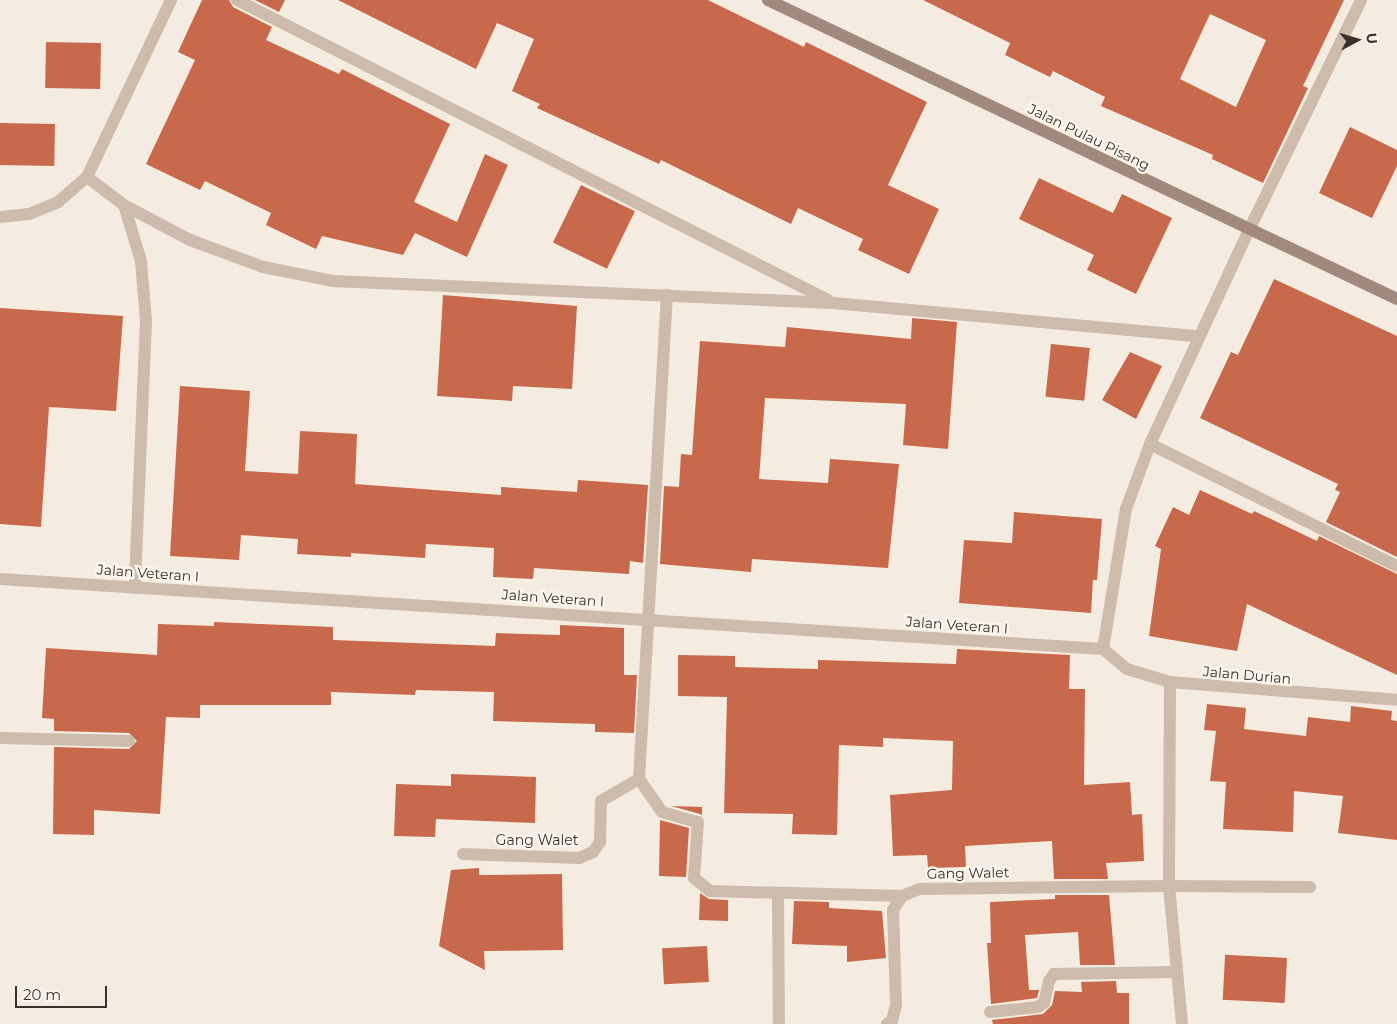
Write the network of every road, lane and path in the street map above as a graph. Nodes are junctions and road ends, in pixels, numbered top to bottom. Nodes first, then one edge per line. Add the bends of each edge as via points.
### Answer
1 (171, 0) edge
2 (237, 0) edge
3 (768, 0) edge
4 (1361, 0) edge
5 (87, 177) junction
6 (124, 205) junction
7 (0, 216) edge
8 (1249, 230) junction
9 (667, 295) junction
10 (1397, 299) edge
11 (833, 303) junction
12 (1198, 336) junction
13 (1150, 444) junction
14 (1397, 566) edge
15 (0, 579) edge
16 (135, 588) junction
17 (648, 619) junction
18 (1103, 650) junction
19 (1170, 682) junction
20 (1397, 700) edge
21 (0, 738) edge
22 (129, 740) dead end
23 (639, 779) junction
24 (464, 854) dead end
25 (1169, 886) junction
26 (1310, 887) dead end
27 (778, 893) junction
28 (902, 896) junction
29 (1176, 972) junction
30 (990, 1012) dead end
31 (779, 1024) edge
32 (887, 1024) edge
33 (1182, 1024) edge

1 - 5 street
2 - 11 street
3 - 8 street, Jalan Pulau Pisang
4 - 8 street
5 - 6 street
5 - 7 street via 58,202 29,214
6 - 9 street via 190,240 263,267 333,280
6 - 16 street via 141,261 146,320
8 - 10 street, Jalan Pulau Pisang
8 - 12 street
9 - 11 street
9 - 17 street
11 - 12 street
12 - 13 street
13 - 14 street
13 - 18 street via 1126,509
15 - 16 street, Jalan Veteran I
16 - 17 street, Jalan Veteran I
17 - 18 street, Jalan Veteran I
17 - 23 street
18 - 19 street, Jalan Durian via 1127,668
19 - 20 street, Jalan Durian
19 - 25 street
21 - 22 street
23 - 24 street, Gang Walet via 601,801 600,842 594,852 579,858
23 - 27 street, Gang Walet via 662,812 698,822 694,878 710,891
25 - 26 street, Gang Walet
25 - 28 street, Gang Walet via 920,889
25 - 29 street
27 - 28 street, Gang Walet
27 - 31 street
28 - 32 street via 893,910 896,1005 892,1021
29 - 30 street via 1054,974 1044,1003 1038,1008
29 - 33 street

